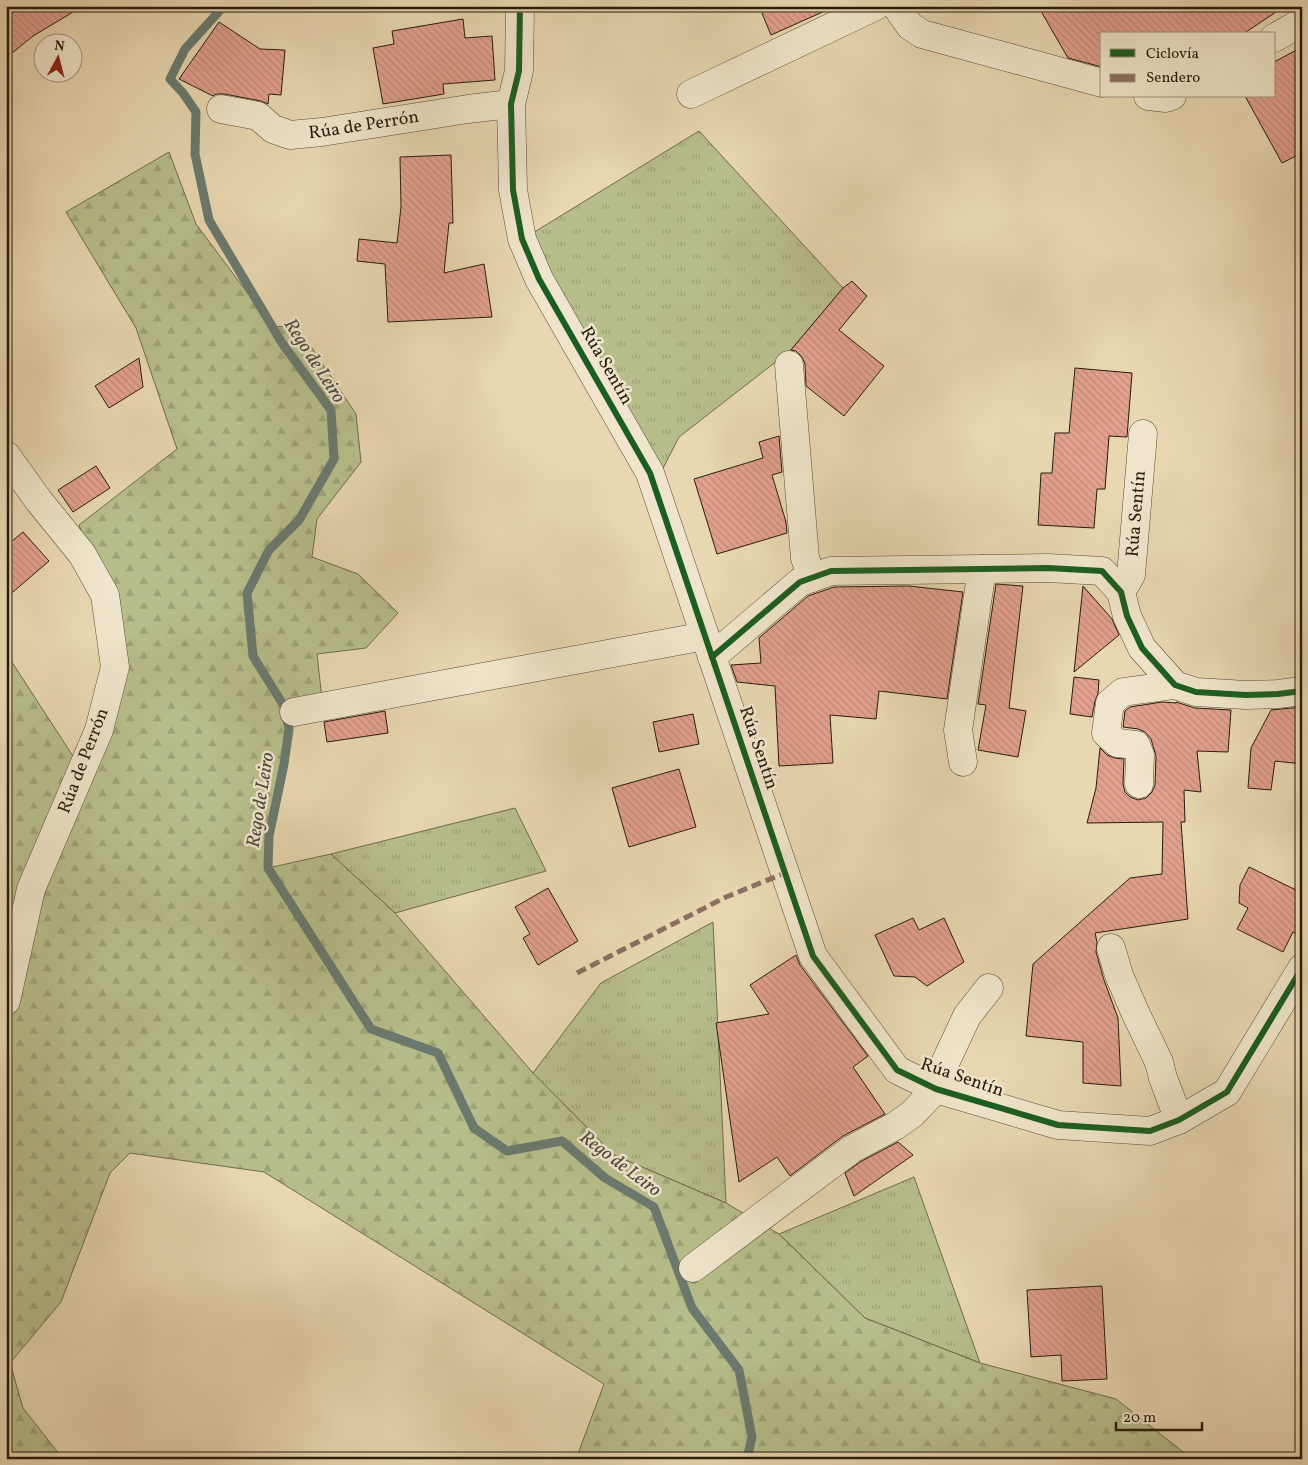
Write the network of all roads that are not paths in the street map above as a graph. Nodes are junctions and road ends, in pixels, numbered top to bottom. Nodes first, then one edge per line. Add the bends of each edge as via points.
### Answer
1 (520, 6) edge
2 (876, 6) edge
3 (896, 6) edge
4 (1302, 22) edge
5 (1276, 37) edge
6 (1100, 83) edge
7 (691, 94) dead end
8 (511, 104) junction
9 (221, 109) dead end
10 (789, 365) dead end
11 (1143, 434) dead end
12 (6, 455) edge
13 (982, 569) junction
14 (812, 578) junction
15 (1121, 592) junction
16 (708, 647) junction
17 (1175, 685) junction
18 (1302, 692) edge
19 (294, 712) dead end
20 (963, 762) dead end
21 (1139, 784) dead end
22 (1111, 948) dead end
23 (1302, 968) edge
24 (989, 988) dead end
25 (6, 1001) edge
26 (936, 1089) junction
27 (1179, 1120) junction
28 (693, 1268) dead end

1 - 8 street via 520,70
2 - 7 street
3 - 6 street via 910,26 922,34
4 - 5 street
8 - 9 street, Rúa de Perrón via 290,135 273,129 258,116
8 - 16 street, Rúa Sentín via 513,190 522,239 539,279 650,473
10 - 14 street via 805,558
11 - 15 street, Rúa Sentín via 1131,575
12 - 25 street, Rúa de Perrón via 82,554 105,595 114,667 99,730 32,889
13 - 14 street, Rúa Sentín via 831,571
13 - 15 street, Rúa Sentín via 1102,570
13 - 20 street via 958,730
14 - 16 street, Rúa Sentín via 800,582
15 - 17 street, Rúa Sentín via 1127,616 1142,648
16 - 19 street
16 - 26 street, Rúa Sentín via 813,956 898,1070
17 - 18 street via 1196,692 1246,695
17 - 21 street via 1123,692 1110,703 1106,733 1118,743 1136,745 1140,755
22 - 27 street via 1119,975 1159,1062
23 - 27 street, Rúa Sentín via 1227,1092
24 - 26 street, Rúa Sentín via 967,1016
26 - 27 street, Rúa Sentín via 1058,1125 1150,1131
26 - 28 street via 912,1114 852,1149

